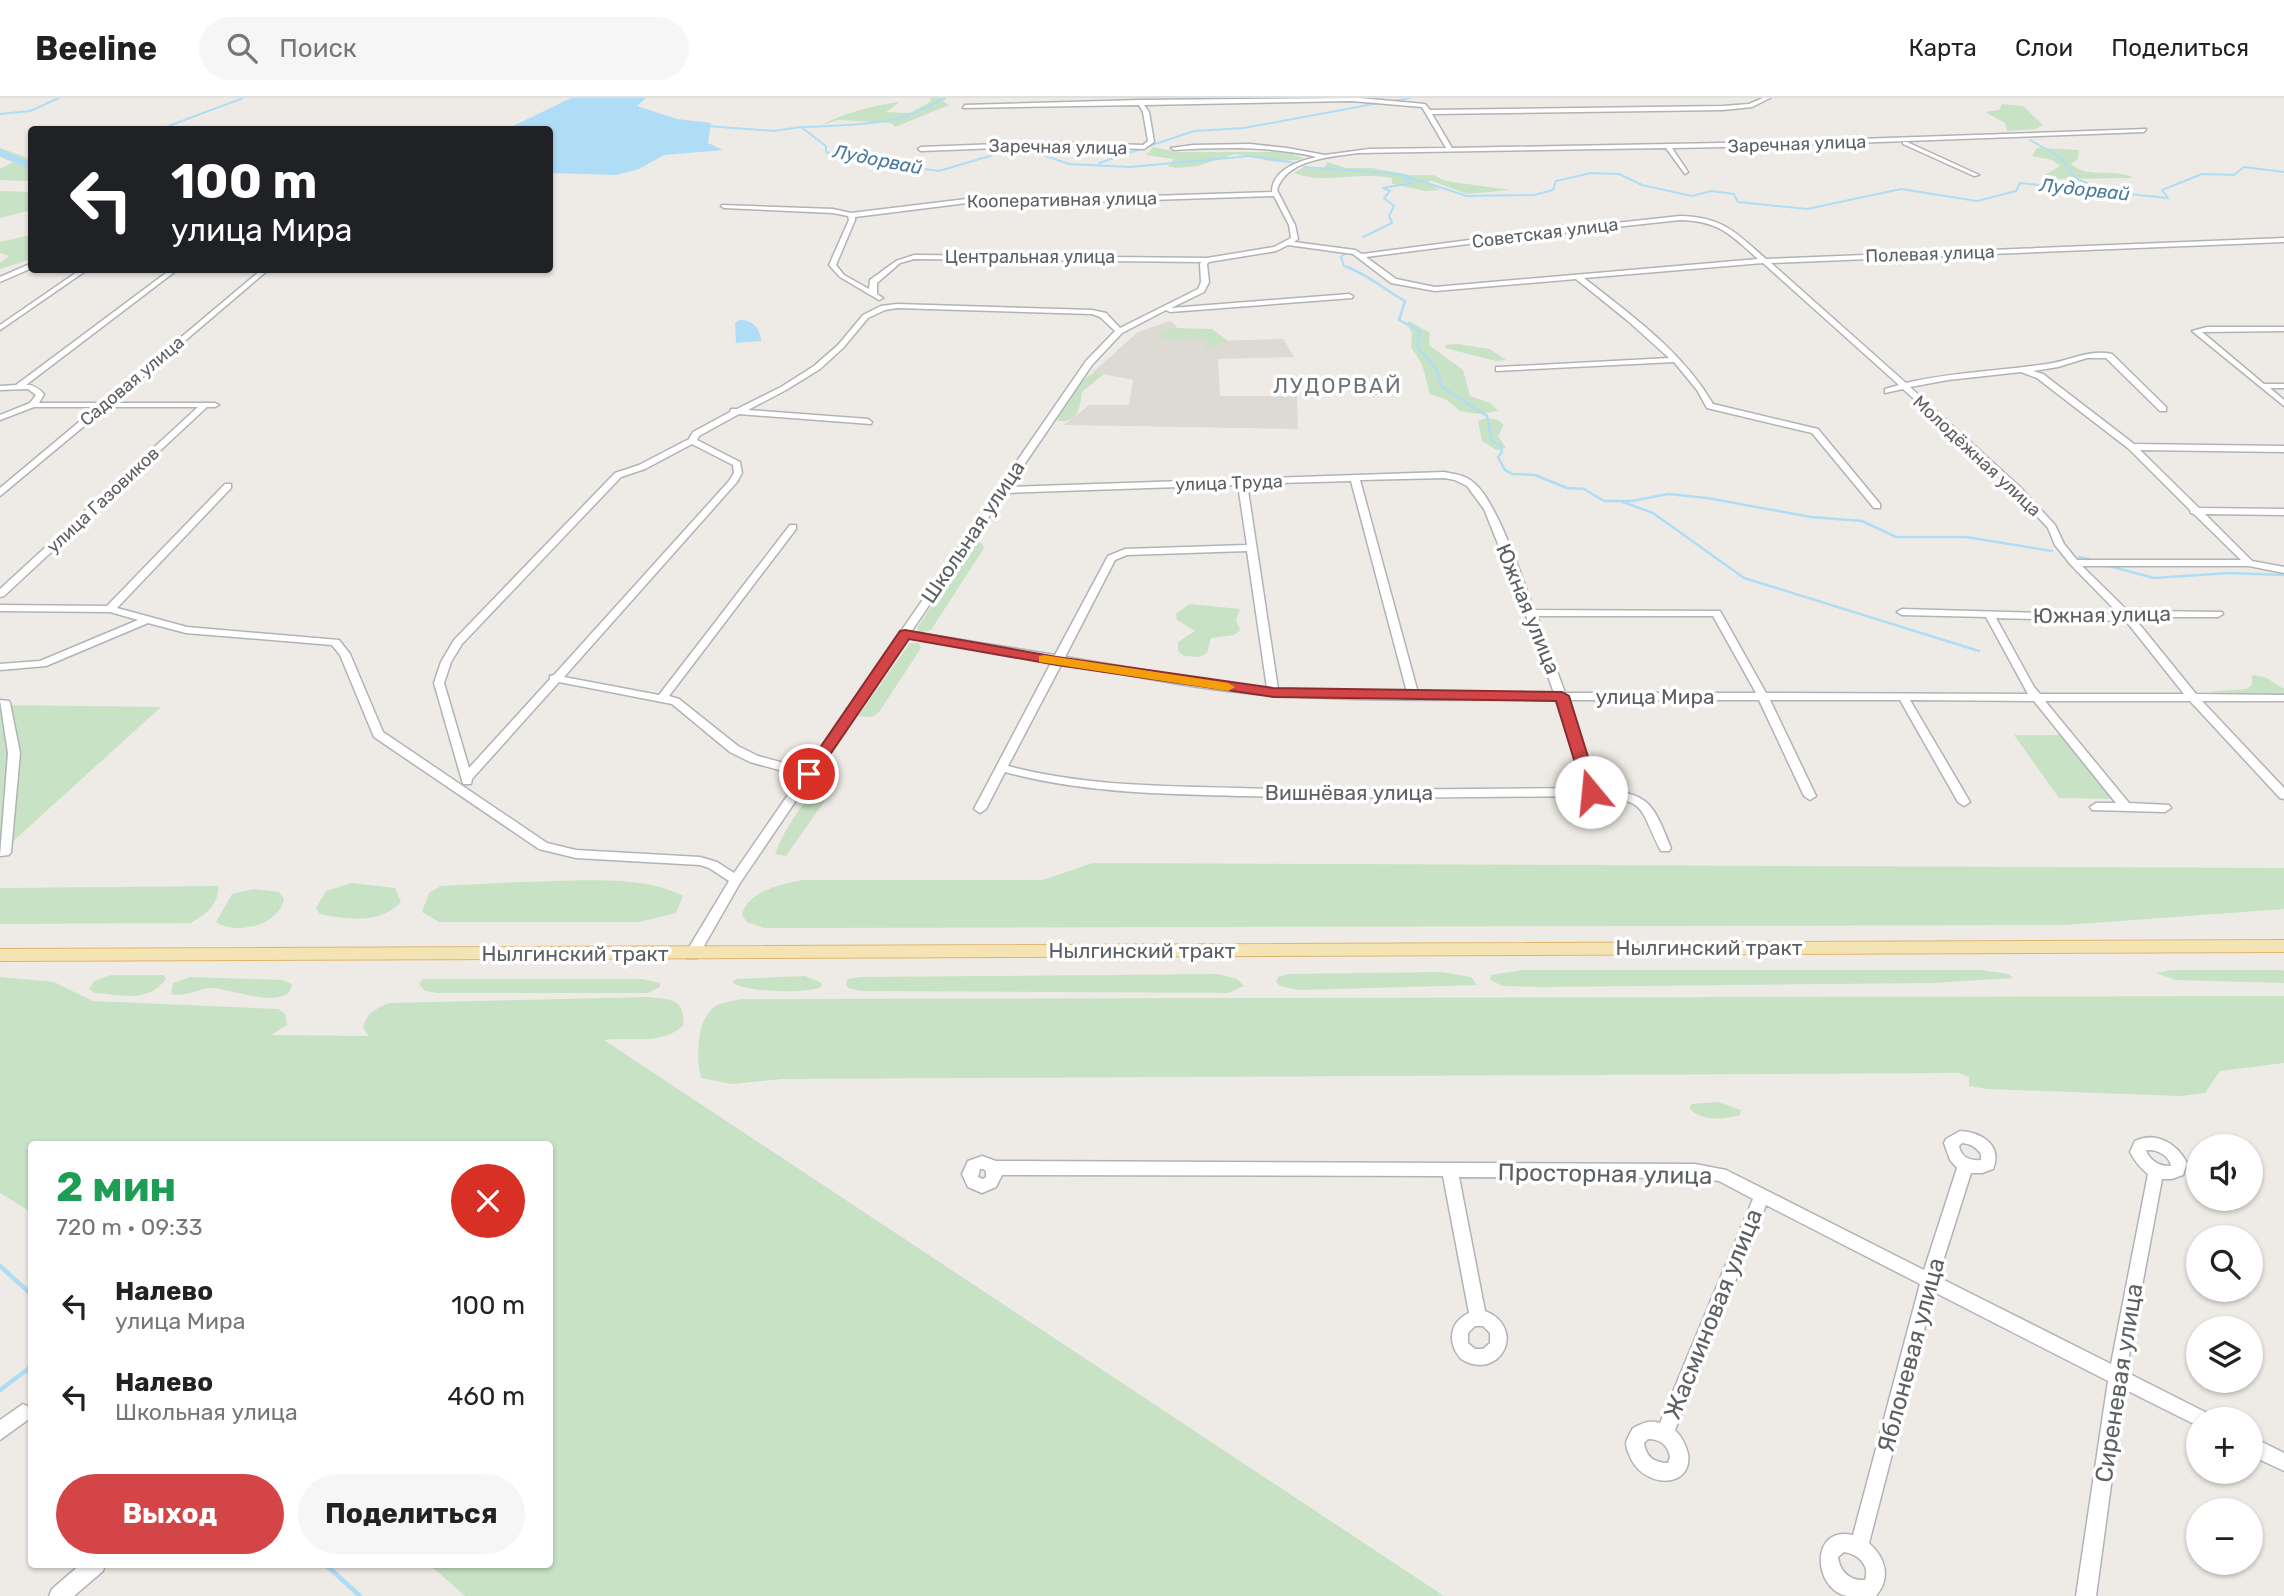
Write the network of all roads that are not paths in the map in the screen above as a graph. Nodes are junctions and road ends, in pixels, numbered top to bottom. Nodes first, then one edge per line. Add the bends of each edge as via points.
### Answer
1 (1420, 98) edge
2 (1767, 98) edge
3 (1140, 102) junction
4 (965, 107) dead end
5 (1427, 109) junction
6 (2144, 130) dead end
7 (1898, 141) junction
8 (1669, 147) junction
9 (1174, 148) dead end
10 (921, 149) dead end
11 (1450, 149) junction
12 (1325, 157) junction
13 (1685, 172) dead end
14 (1976, 175) dead end
15 (1275, 194) junction
16 (724, 206) dead end
17 (851, 215) junction
18 (1725, 229) joint
19 (2284, 240) edge
20 (1290, 244) junction
21 (1364, 256) junction
22 (1207, 260) junction
23 (1761, 261) junction
24 (28, 267) edge
25 (0, 273) edge
26 (80, 273) edge
27 (170, 273) edge
28 (261, 273) edge
29 (10, 275) junction
30 (1577, 276) junction
31 (0, 280) edge
32 (873, 294) junction
33 (1349, 296) dead end
34 (886, 306) junction
35 (1163, 311) junction
36 (0, 328) edge
37 (2284, 329) edge
38 (1119, 331) junction
39 (1675, 360) junction
40 (1499, 369) dead end
41 (2019, 369) junction
42 (19, 386) junction
43 (1902, 386) junction
44 (2262, 386) junction
45 (2284, 386) edge
46 (0, 388) edge
47 (1888, 391) dead end
48 (2284, 404) edge
49 (33, 405) junction
50 (103, 405) junction
51 (2163, 409) dead end
52 (733, 411) junction
53 (0, 418) edge
54 (868, 422) dead end
55 (692, 441) junction
56 (2132, 447) junction
57 (2284, 449) edge
58 (1458, 477) joint
59 (1355, 478) junction
60 (1242, 482) junction
61 (228, 486) dead end
62 (1000, 490) junction
63 (0, 493) edge
64 (1877, 506) dead end
65 (2194, 511) junction
66 (2284, 512) edge
67 (793, 527) dead end
68 (1252, 548) junction
69 (2074, 563) junction
70 (2249, 563) junction
71 (2284, 570) edge
72 (0, 594) edge
73 (0, 608) edge
74 (110, 609) junction
75 (1902, 612) dead end
76 (1531, 613) junction
77 (2218, 614) dead end
78 (1990, 616) junction
79 (2129, 618) junction
80 (146, 620) junction
81 (905, 634) junction
82 (1057, 661) junction
83 (0, 667) edge
84 (554, 678) junction
85 (1273, 692) junction
86 (1413, 696) junction
87 (1562, 696) junction
88 (663, 697) junction
89 (1763, 697) junction
90 (1903, 697) junction
91 (2193, 698) junction
92 (2284, 698) edge
93 (2039, 699) junction
94 (0, 703) edge
95 (0, 764) edge
96 (13, 764) junction
97 (1003, 768) junction
98 (809, 774) junction
99 (468, 777) junction
100 (464, 791) junction
101 (1591, 792) junction
102 (2284, 795) edge
103 (1810, 796) dead end
104 (1964, 802) dead end
105 (2126, 806) junction
106 (2096, 807) dead end
107 (980, 808) dead end
108 (2165, 808) dead end
109 (1665, 848) dead end
110 (0, 852) edge
111 (736, 880) junction
112 (2284, 946) edge
113 (692, 954) junction
114 (0, 955) edge
115 (1966, 1165) dead end
116 (994, 1168) dead end
117 (2156, 1171) dead end
118 (1450, 1172) junction
119 (1762, 1195) junction
120 (1929, 1281) junction
121 (1478, 1318) dead end
122 (2117, 1376) junction
123 (2186, 1411) edge
124 (23, 1413) dead end
125 (0, 1431) edge
126 (1665, 1433) dead end
127 (2263, 1451) edge
128 (2284, 1462) edge
129 (1859, 1547) dead end
130 (91, 1568) edge
131 (59, 1596) edge
132 (2086, 1596) edge

1 - 5 street
2 - 5 street via 1750,106 1723,108
3 - 4 street
3 - 5 street via 1352,99
3 - 10 street, Заречная улица via 1151,142 1144,147 1051,144
5 - 11 street
6 - 7 street, Заречная улица
7 - 8 street, Заречная улица
7 - 14 street
8 - 11 street, Заречная улица
8 - 13 street
9 - 12 street via 1244,144 1288,147
11 - 12 street, Заречная улица
12 - 15 street via 1277,178
15 - 17 street, Кооперативная улица via 983,199
15 - 20 street via 1295,233
16 - 17 street, Кооперативная улица
17 - 32 street via 832,265
18 - 21 street, Советская улица via 1703,221 1662,220
18 - 23 street, Молодёжная улица
19 - 23 street, Полевая улица
20 - 21 street, Центральная улица via 1331,247
20 - 22 street, Центральная улица
21 - 30 street, Полевая улица via 1394,281 1427,288
22 - 32 street, Центральная улица via 914,257 892,266 873,282
22 - 35 street via 1202,267 1203,287
23 - 30 street, Полевая улица
23 - 43 street, Молодёжная улица via 1779,271
24 - 29 street
25 - 29 street
26 - 36 street
27 - 42 street
28 - 50 street, Садовая улица
29 - 31 street
30 - 39 street
32 - 34 street
33 - 35 street
34 - 38 street via 1092,312 1103,315
34 - 52 street via 866,314 841,347 816,368
35 - 38 street, Школьная улица
37 - 44 street via 2196,331
38 - 62 street, Школьная улица via 1087,365
39 - 40 street
39 - 64 street via 1704,391 1710,405 1815,431
41 - 43 street
41 - 51 street via 2109,356
41 - 56 street via 2040,376
42 - 46 street
42 - 49 street via 40,394
43 - 47 street
43 - 69 street, Молодёжная улица via 2017,489 2052,527
44 - 45 street
44 - 48 street
49 - 50 street
49 - 53 street
50 - 63 street, Садовая улица
50 - 72 street, улица Газовиков via 210,405
52 - 54 street
52 - 55 street
55 - 84 street via 737,464 738,473
55 - 99 street via 618,475 458,642 439,683
56 - 57 street
56 - 65 street
58 - 59 street, улица Труда
58 - 76 street, Южная улица via 1471,484 1484,504
59 - 60 street, улица Труда
59 - 86 street
60 - 62 street, улица Труда
60 - 68 street
61 - 74 street
62 - 81 street, Школьная улица
65 - 66 street
65 - 70 street
67 - 88 street
68 - 82 street via 1114,556
68 - 85 street
69 - 70 street
69 - 79 street, Молодёжная улица
70 - 71 street
73 - 74 street
74 - 80 street
75 - 78 street, Южная улица
76 - 87 street, Южная улица
76 - 89 street via 1716,613
77 - 79 street, Южная улица
78 - 79 street, Южная улица
78 - 93 street
79 - 91 street, Молодёжная улица
80 - 83 street via 42,664
80 - 100 street via 186,630 335,642 345,654 378,734
81 - 82 street, улица Мира
81 - 98 street, Школьная улица
82 - 85 street, улица Мира
82 - 97 street
84 - 88 street
84 - 99 street
85 - 86 street, улица Мира
86 - 87 street, улица Мира
87 - 89 street, улица Мира
87 - 101 street, Южная улица
88 - 98 street via 687,709 734,749
89 - 90 street, улица Мира
89 - 103 street
90 - 93 street, улица Мира
90 - 104 street
91 - 92 street, улица Мира
91 - 93 street, улица Мира
91 - 102 street, Молодёжная улица
93 - 105 street
94 - 96 street via 5,703
95 - 96 street
96 - 110 street via 5,852
97 - 101 street, Вишнёвая улица via 1039,779 1137,789 1358,794
97 - 107 street
98 - 111 street, Школьная улица
99 - 100 street
100 - 111 street via 552,850 700,861
101 - 109 street, Вишнёвая улица via 1633,797 1646,804
105 - 106 street
105 - 108 street
111 - 113 street, Школьная улица
112 - 113 main road, Нылгинский тракт
113 - 114 main road, Нылгинский тракт
115 - 120 street, Яблоневая улица
116 - 118 street, Просторная улица
117 - 122 street, Сиреневая улица
118 - 119 street, Просторная улица via 1695,1171 1721,1175
118 - 121 street
119 - 120 street, Просторная улица
119 - 126 street, Жасминовая улица
120 - 122 street, Просторная улица
120 - 129 street, Яблоневая улица
122 - 123 street, Просторная улица
122 - 132 street, Сиреневая улица
124 - 125 street
127 - 128 street
130 - 131 street

